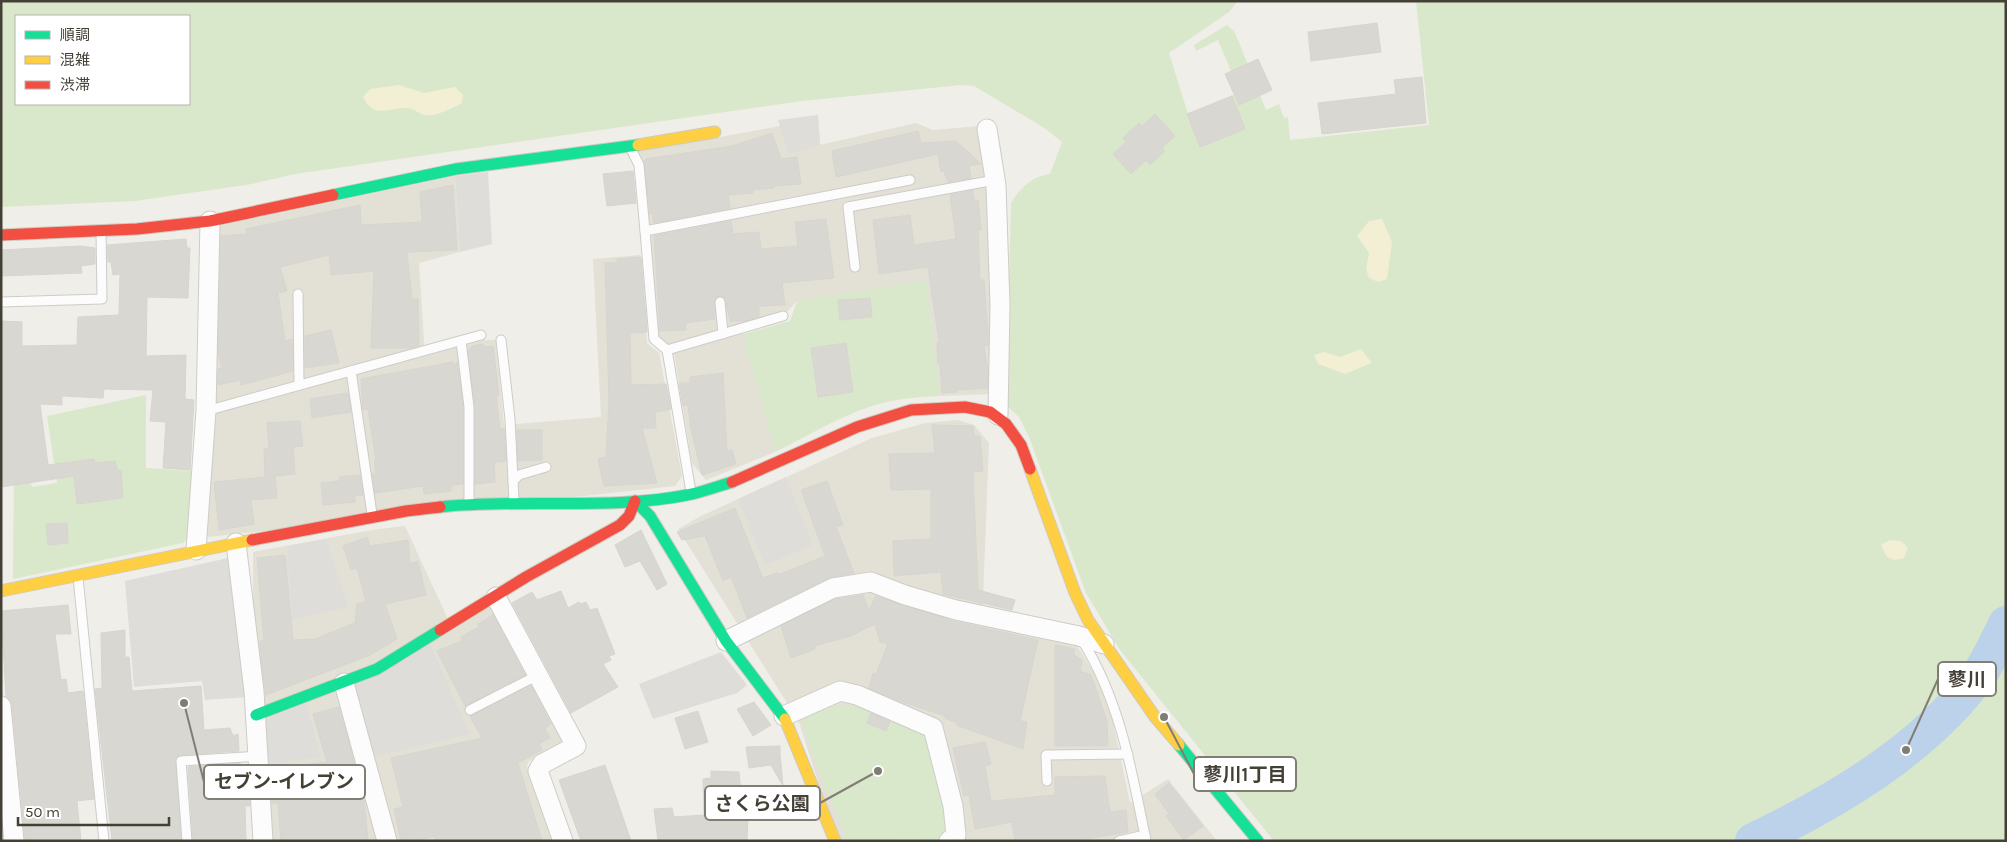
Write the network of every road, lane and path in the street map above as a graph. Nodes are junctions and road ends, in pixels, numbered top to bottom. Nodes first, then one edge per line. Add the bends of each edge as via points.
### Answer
1 (987, 129) dead end
2 (715, 132) dead end
3 (630, 146) junction
4 (910, 180) dead end
5 (995, 180) junction
6 (210, 221) junction
7 (101, 231) junction
8 (645, 231) junction
9 (1, 235) edge
10 (855, 267) dead end
11 (298, 294) dead end
12 (1, 302) edge
13 (720, 302) dead end
14 (783, 316) dead end
15 (723, 334) junction
16 (481, 336) dead end
17 (500, 340) dead end
18 (461, 341) junction
19 (667, 350) junction
20 (351, 371) junction
21 (299, 385) junction
22 (206, 411) junction
23 (998, 415) junction
24 (546, 467) dead end
25 (513, 480) junction
26 (1037, 488) junction
27 (691, 494) junction
28 (634, 501) junction
29 (514, 502) junction
30 (469, 504) junction
31 (1034, 505) dead end
32 (372, 517) junction
33 (236, 543) junction
34 (196, 550) junction
35 (1056, 572) dead end
36 (78, 576) junction
37 (1074, 589) junction
38 (1, 591) edge
39 (496, 597) junction
40 (1079, 636) junction
41 (726, 641) junction
42 (1104, 644) junction
43 (538, 675) junction
44 (344, 683) junction
45 (1, 706) edge
46 (470, 710) dead end
47 (256, 715) junction
48 (784, 716) junction
49 (1128, 754) junction
50 (260, 755) junction
51 (1047, 780) dead end
52 (1145, 838) edge
53 (14, 841) edge
54 (104, 841) edge
55 (187, 841) edge
56 (264, 841) edge
57 (387, 841) edge
58 (563, 841) edge
59 (835, 841) edge
60 (949, 841) edge
61 (1120, 841) edge
62 (1258, 841) edge

1 - 5 street
2 - 3 street
3 - 6 street via 456,169
3 - 8 lane via 638,165
4 - 8 lane
5 - 10 lane via 848,208
5 - 23 street via 1000,305
6 - 7 street
6 - 22 street
7 - 9 street
7 - 12 lane via 102,299
8 - 19 lane via 654,339
11 - 21 lane
13 - 15 lane
14 - 15 lane
15 - 19 lane
16 - 18 lane
17 - 25 lane via 510,419
18 - 20 lane
18 - 30 lane via 469,407
19 - 27 lane
20 - 21 lane
20 - 32 lane
21 - 22 lane
22 - 34 street
23 - 26 street via 1021,445
23 - 27 street via 982,409 965,408 898,413 857,427 736,481
24 - 25 lane
25 - 29 lane
26 - 31 lane
26 - 37 street
27 - 28 street
28 - 29 street
28 - 39 street via 629,516 620,525 553,561
28 - 41 street via 650,516
29 - 30 street
30 - 32 street
32 - 33 street
33 - 34 street
33 - 47 street
34 - 36 street
35 - 37 lane
36 - 38 street
36 - 54 lane
37 - 42 street via 1088,620
39 - 43 street
39 - 44 street via 377,669
40 - 41 street via 956,610 871,582 833,588
40 - 42 street
40 - 49 lane via 1111,698
41 - 48 street
42 - 62 street via 1155,717
43 - 46 lane
43 - 58 street via 576,746 542,764 538,771
44 - 47 street
44 - 57 street
45 - 53 street
47 - 50 street
48 - 59 street
48 - 60 street via 840,692 933,728 953,806 956,835
49 - 51 lane via 1046,755
49 - 52 lane
50 - 55 lane via 182,762
50 - 56 street
52 - 61 lane

